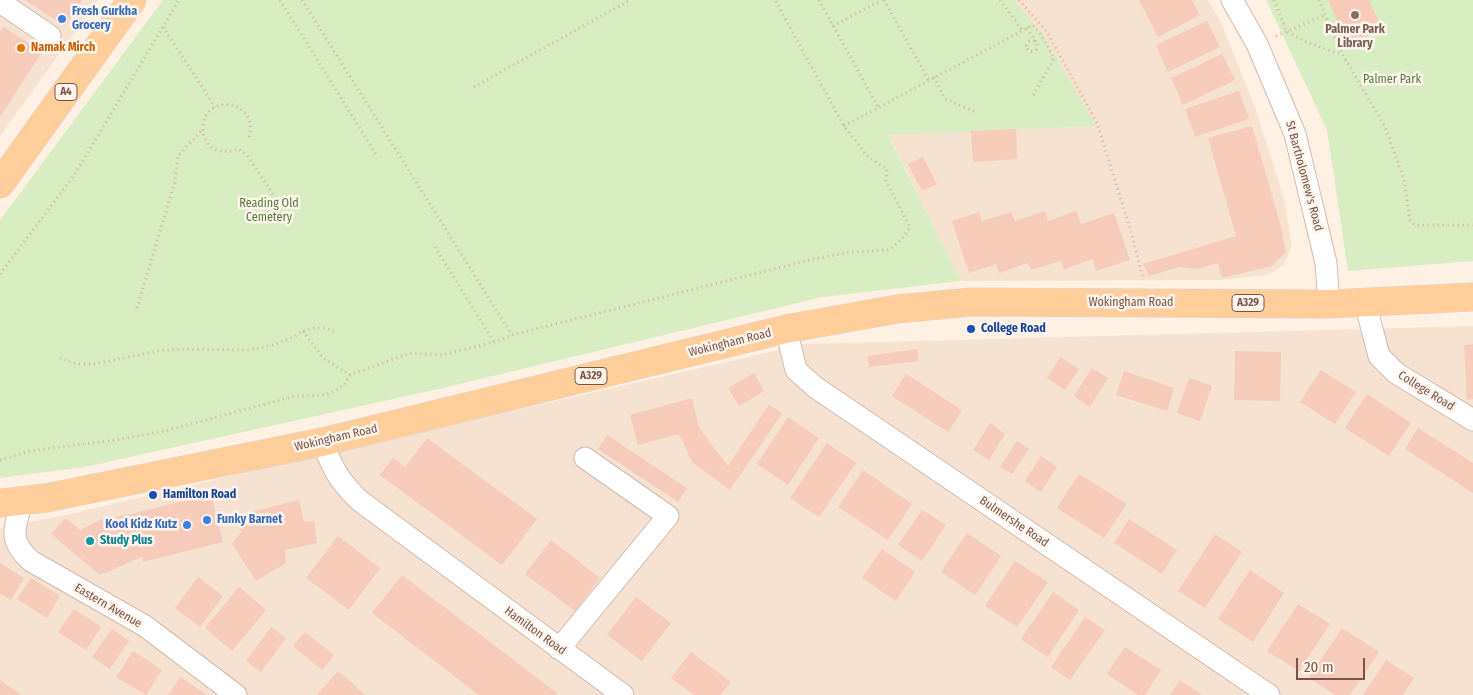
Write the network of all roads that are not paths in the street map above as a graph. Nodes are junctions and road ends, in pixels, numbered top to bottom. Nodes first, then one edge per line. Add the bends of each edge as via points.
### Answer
1 (132, 0) edge
2 (1232, 0) edge
3 (0, 2) edge
4 (50, 36) dead end
5 (0, 184) edge
6 (1473, 297) edge
7 (1365, 302) junction
8 (1329, 304) junction
9 (786, 329) junction
10 (1473, 420) edge
11 (322, 442) junction
12 (585, 458) dead end
13 (11, 502) edge
14 (559, 649) junction
15 (236, 695) edge
16 (623, 695) edge
17 (1269, 695) edge

1 - 5 main road, A4
2 - 8 street, St Bartholomew's Road via 1257,44 1294,134 1326,263
3 - 4 street
6 - 7 main road, Wokingham Road / A329
7 - 8 main road, Wokingham Road / A329
7 - 10 street, College Road via 1379,356 1396,373
8 - 9 main road, Wokingham Road / A329 via 971,302 897,309
9 - 11 main road, Wokingham Road / A329
9 - 17 street, Bulmershe Road via 796,370 815,387
11 - 13 main road, Wokingham Road / A329 via 46,498
11 - 14 street, Hamilton Road via 330,464 360,501
12 - 14 street via 668,516
13 - 15 street, Eastern Avenue via 16,544 31,561 145,626
14 - 16 street, Hamilton Road

